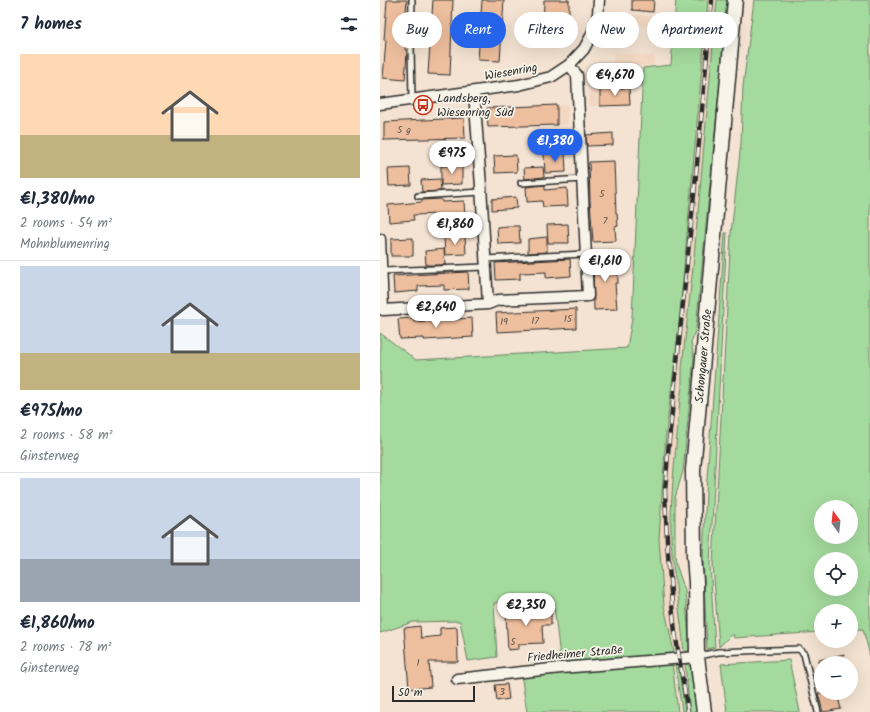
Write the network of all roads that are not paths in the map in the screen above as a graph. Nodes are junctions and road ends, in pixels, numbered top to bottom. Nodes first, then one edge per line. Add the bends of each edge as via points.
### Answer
1 (412, 0) edge
2 (599, 0) edge
3 (735, 0) edge
4 (569, 65) junction
5 (474, 92) junction
6 (412, 100) junction
7 (380, 104) edge
8 (582, 179) junction
9 (521, 183) dead end
10 (481, 192) junction
11 (418, 196) dead end
12 (380, 239) edge
13 (585, 254) junction
14 (485, 263) junction
15 (382, 271) junction
16 (488, 304) junction
17 (697, 657) junction
18 (457, 679) dead end
19 (704, 712) edge
20 (818, 712) edge

1 - 6 lane
2 - 4 street, Wiesenring via 592,34 584,49
3 - 17 main road, Schongauer Straße via 693,470
4 - 5 street, Wiesenring via 551,77
4 - 8 street via 577,75
5 - 6 street, Wiesenring
5 - 10 street
6 - 7 street, Wiesenring
8 - 9 lane
8 - 13 street
10 - 11 lane
10 - 14 street
12 - 15 street
13 - 14 lane
13 - 16 street via 588,296 498,300
14 - 15 lane
14 - 16 street
15 - 16 street via 383,310
17 - 18 street, Friedheimer Straße
17 - 19 main road, Schongauer Straße
17 - 20 lane via 718,652 799,648 804,654

